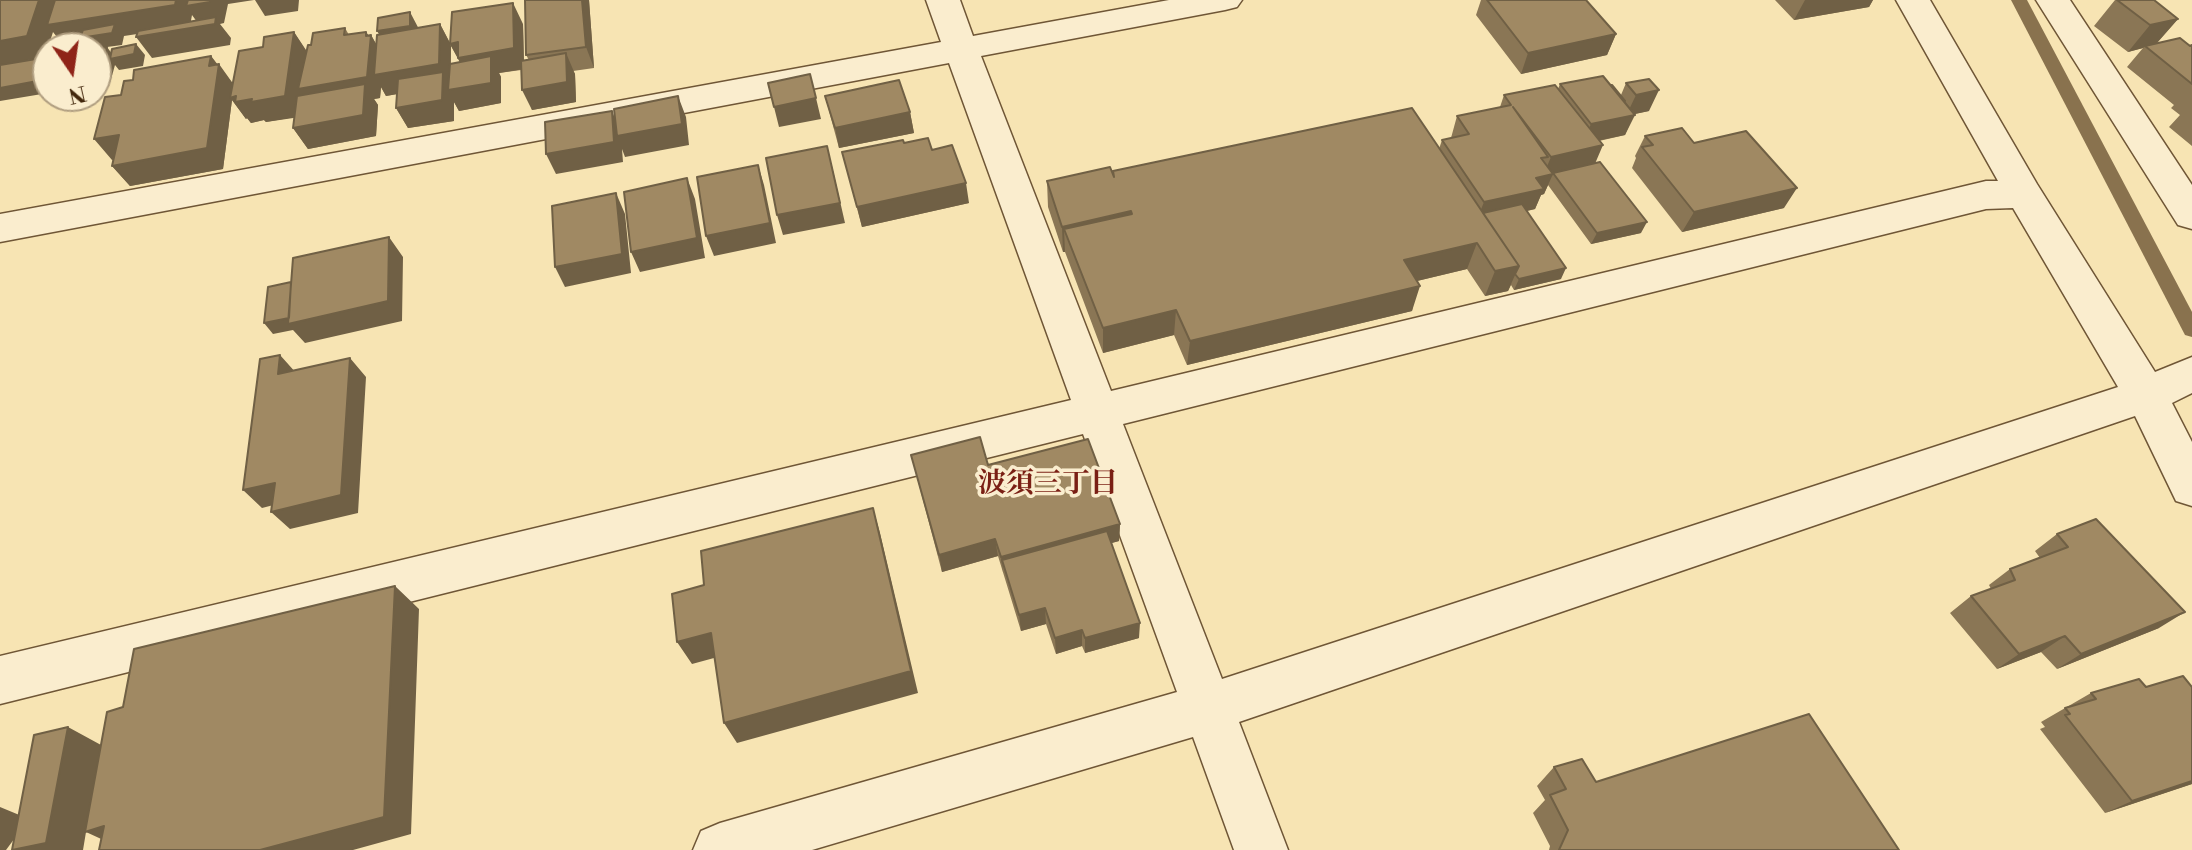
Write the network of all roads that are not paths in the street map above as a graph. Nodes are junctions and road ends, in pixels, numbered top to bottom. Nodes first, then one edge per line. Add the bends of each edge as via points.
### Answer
1 (943, 0) edge
2 (1225, 0) edge
3 (1913, 0) edge
4 (2053, 0) edge
5 (960, 49) junction
6 (2024, 194) junction
7 (2192, 215) edge
8 (0, 228) edge
9 (2192, 374) edge
10 (2146, 395) junction
11 (1097, 410) junction
12 (2192, 487) edge
13 (0, 680) edge
14 (1210, 707) junction
15 (720, 850) edge
16 (1261, 850) edge

1 - 5 street
2 - 5 street
3 - 6 street
4 - 7 street
5 - 8 street
5 - 11 street
6 - 10 street
6 - 11 street via 1986,195
9 - 10 street
10 - 12 street
10 - 14 street
11 - 13 street
11 - 14 street
14 - 15 street
14 - 16 street

